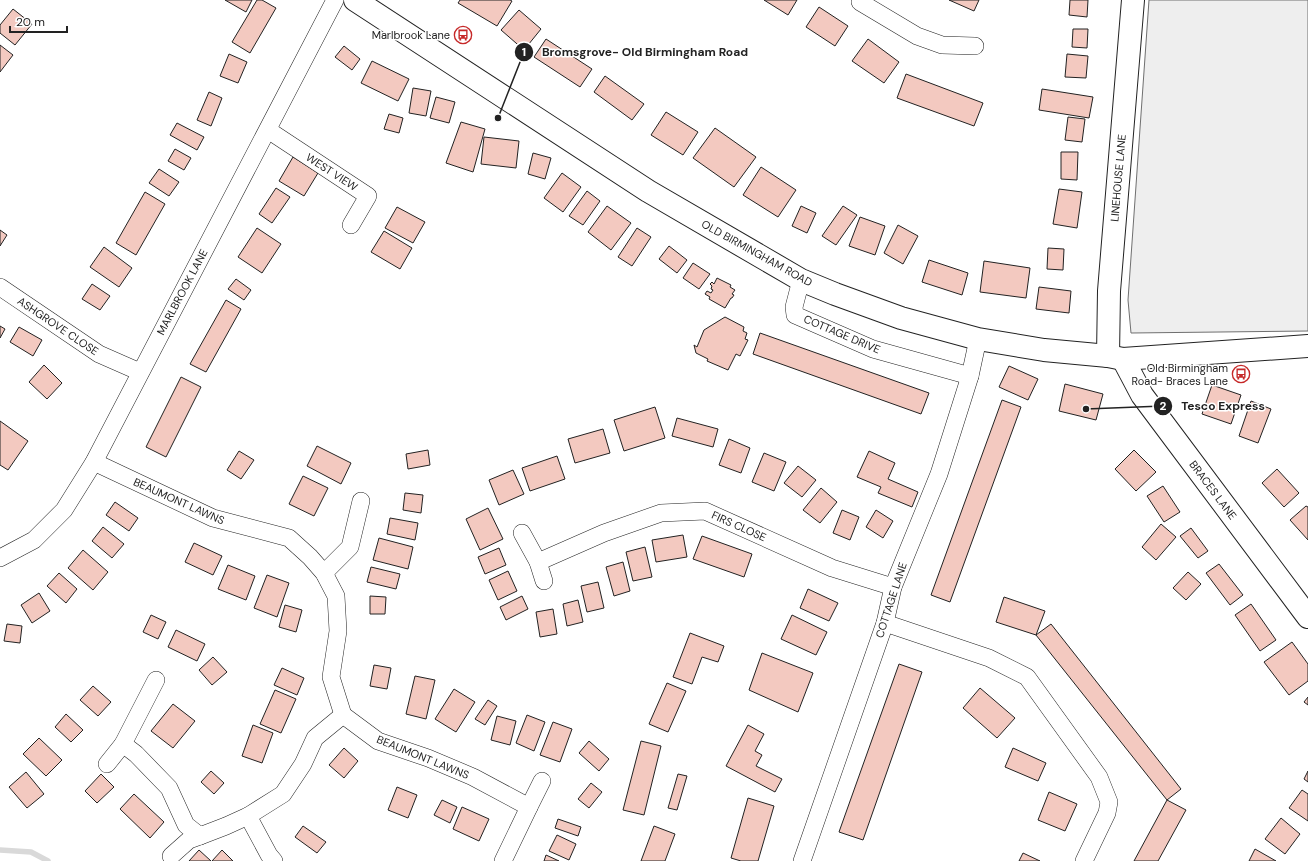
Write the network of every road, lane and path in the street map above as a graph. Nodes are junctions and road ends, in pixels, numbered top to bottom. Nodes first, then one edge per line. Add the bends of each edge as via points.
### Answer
1 (335, 0) edge
2 (355, 0) edge
3 (1133, 0) edge
4 (859, 1) edge
5 (974, 46) dead end
6 (268, 130) junction
7 (351, 225) dead end
8 (801, 280) junction
9 (0, 287) edge
10 (978, 339) junction
11 (1308, 346) edge
12 (1116, 358) junction
13 (140, 372) junction
14 (970, 376) junction
15 (94, 462) junction
16 (361, 501) dead end
17 (522, 533) dead end
18 (0, 558) edge
19 (538, 562) junction
20 (324, 573) junction
21 (544, 581) dead end
22 (893, 587) junction
23 (1308, 617) edge
24 (885, 622) junction
25 (156, 680) dead end
26 (343, 715) junction
27 (122, 744) junction
28 (107, 764) dead end
29 (542, 781) dead end
30 (530, 807) junction
31 (248, 816) junction
32 (200, 836) junction
33 (171, 856) dead end
34 (274, 861) edge
35 (503, 861) edge
36 (802, 861) edge
37 (1084, 861) edge

1 - 6 street, MARLBROOK LANE
2 - 8 main road, OLD BIRMINGHAM ROAD via 648,190
3 - 12 main road, LINEHOUSE LANE via 1109,292
4 - 5 street via 917,36 942,45
6 - 7 street, WEST VIEW via 368,196
6 - 13 street, MARLBROOK LANE
8 - 10 main road, OLD BIRMINGHAM ROAD via 901,318
8 - 14 street, COTTAGE DRIVE via 794,307 795,315 873,349
9 - 13 street, ASHGROVE CLOSE via 99,354
10 - 12 main road, OLD BIRMINGHAM ROAD
10 - 14 street, COTTAGE LANE
11 - 12 main road, OLD BIRMINGHAM ROAD
12 - 23 main road, BRACES LANE
13 - 15 street, MARLBROOK LANE
14 - 22 street, COTTAGE LANE via 939,474
15 - 18 street, MARLBROOK LANE via 64,510 34,540
15 - 20 street, BEAUMONT LAWNS via 213,518 289,538
16 - 20 street via 350,548
17 - 19 street
19 - 21 street
19 - 22 street, FIRS CLOSE via 604,533 661,513 705,510 832,568
20 - 26 street, BEAUMONT LAWNS via 336,596 338,631 331,677
22 - 24 street, COTTAGE LANE
24 - 36 street, COTTAGE LANE
24 - 37 street via 989,658 1027,677 1099,777 1109,802 1107,813
25 - 27 street
26 - 30 street, BEAUMONT LAWNS via 378,741 473,777
26 - 31 street via 315,738 303,764 283,794
27 - 28 street
27 - 32 street via 136,754 169,788 186,825
29 - 30 street
30 - 35 street
31 - 32 street
31 - 34 street
32 - 33 street via 189,840

